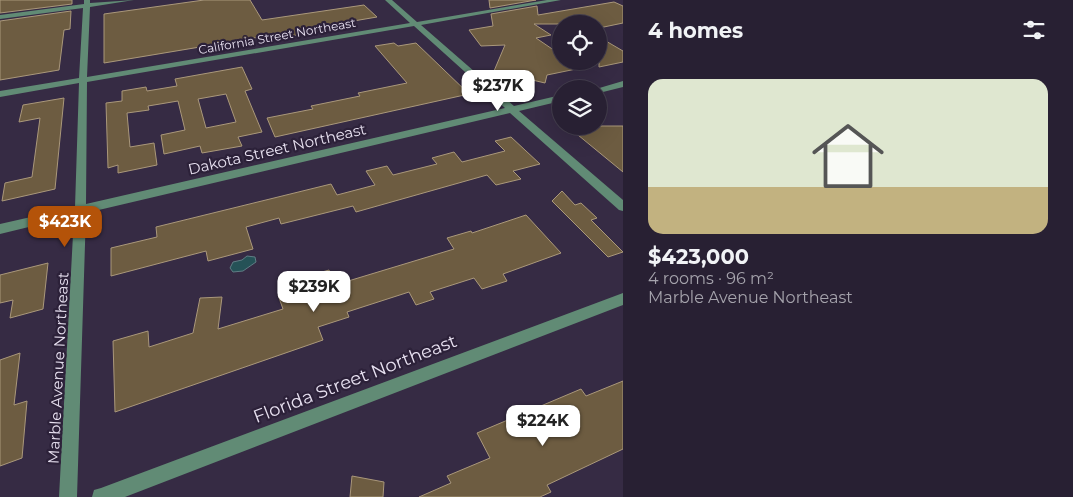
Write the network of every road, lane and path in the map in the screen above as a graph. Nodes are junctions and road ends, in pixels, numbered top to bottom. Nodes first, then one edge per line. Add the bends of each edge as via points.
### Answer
1 (131, 0) edge
2 (388, 0) edge
3 (558, 0) edge
4 (87, 3) edge
5 (0, 17) edge
6 (415, 24) junction
7 (83, 80) junction
8 (623, 84) edge
9 (607, 88) edge
10 (0, 94) edge
11 (552, 100) edge
12 (513, 110) junction
13 (623, 206) edge
14 (81, 210) junction
15 (0, 229) edge
16 (623, 299) edge
17 (68, 497) edge
18 (101, 497) edge

1 - 4 street
2 - 6 street
3 - 6 street, California Street Northeast
4 - 5 street
4 - 7 street, Marble Avenue Northeast
6 - 7 street, California Street Northeast
6 - 12 street
7 - 10 street, California Street Northeast
7 - 14 street, Marble Avenue Northeast
8 - 9 street
11 - 12 street, Dakota Street Northeast
12 - 13 street
12 - 14 street, Dakota Street Northeast
14 - 15 street, Dakota Street Northeast
14 - 17 street, Marble Avenue Northeast
16 - 18 street, Florida Street Northeast

